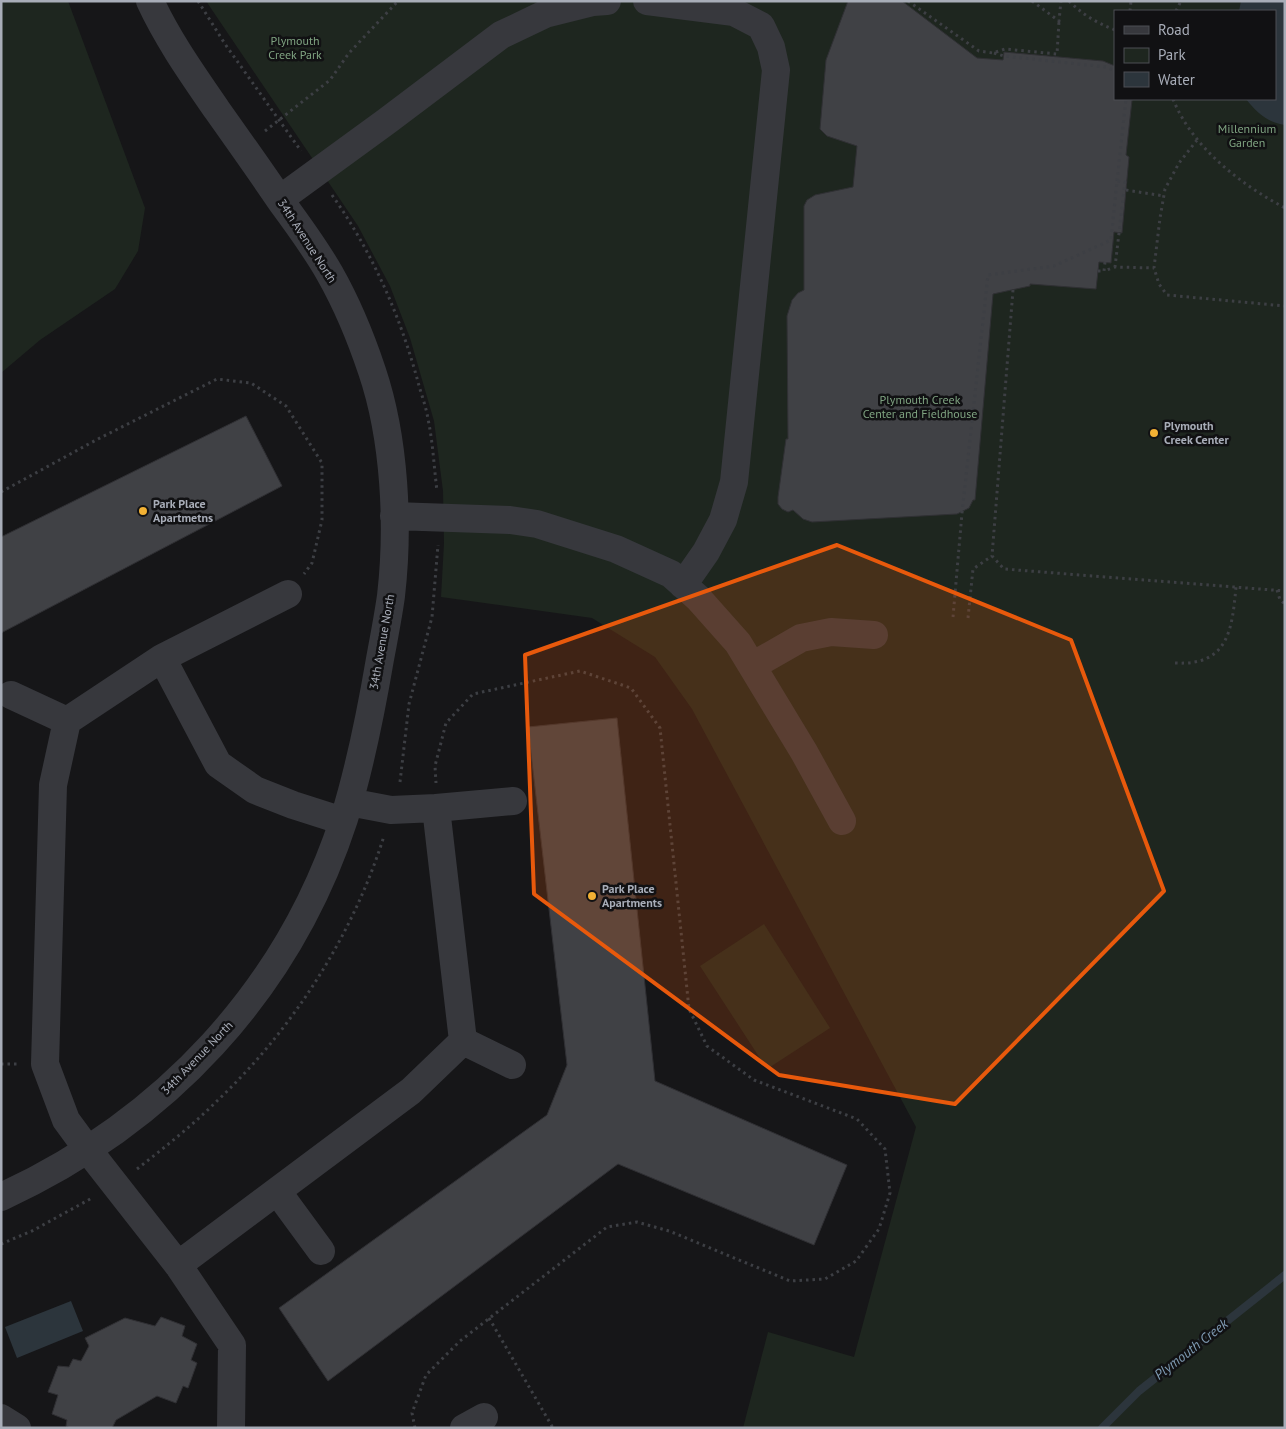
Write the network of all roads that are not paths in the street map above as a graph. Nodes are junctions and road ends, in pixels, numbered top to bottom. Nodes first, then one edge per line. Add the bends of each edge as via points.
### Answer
1 (150, 1) edge
2 (607, 1) edge
3 (647, 1) edge
4 (280, 199) junction
5 (394, 516) junction
6 (683, 585) junction
7 (288, 594) road end
8 (874, 635) dead end
9 (162, 658) junction
10 (752, 666) junction
11 (11, 695) dead end
12 (67, 721) junction
13 (513, 802) dead end
14 (436, 808) junction
15 (346, 812) junction
16 (842, 821) dead end
17 (463, 1041) junction
18 (512, 1065) dead end
19 (88, 1150) junction
20 (277, 1191) junction
21 (1, 1197) edge
22 (321, 1252) dead end
23 (178, 1265) junction
24 (1, 1418) edge
25 (17, 1428) edge
26 (230, 1428) edge

1 - 4 street, 34th Avenue North via 183,61
2 - 4 street via 545,14 501,35
3 - 6 street via 734,12 761,26 771,47 776,70 734,482 723,520
4 - 5 street, 34th Avenue North via 330,274 373,373 384,413 393,478
5 - 6 street via 537,524 616,549 671,574
5 - 15 street, 34th Avenue North via 389,606 378,672
6 - 10 street via 738,643
7 - 9 street
8 - 10 street via 831,632 801,638
9 - 12 street
9 - 15 street via 218,764 255,790 293,805
10 - 16 street
11 - 12 street
12 - 19 street via 52,785 45,1064 66,1120
13 - 14 street
14 - 15 street
14 - 17 street
15 - 19 street, 34th Avenue North via 328,862 290,938 223,1034 148,1107
17 - 18 street
17 - 20 street via 411,1091
19 - 21 street, 34th Avenue North
19 - 23 street
20 - 22 street
20 - 23 street
23 - 26 street via 232,1345
24 - 25 street

